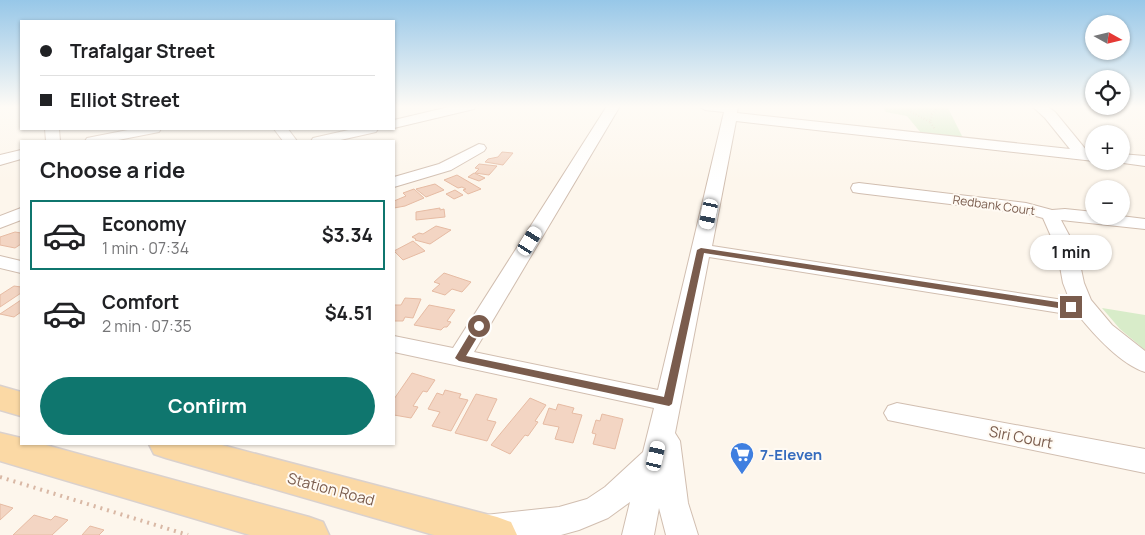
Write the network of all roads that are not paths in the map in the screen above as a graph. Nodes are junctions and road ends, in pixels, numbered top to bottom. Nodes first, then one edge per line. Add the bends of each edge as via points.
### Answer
1 (144, 131) edge
2 (362, 131) edge
3 (598, 131) edge
4 (726, 131) edge
5 (861, 131) edge
6 (1065, 131) edge
7 (97, 140) edge
8 (322, 140) edge
9 (479, 148) dead end
10 (1085, 152) edge
11 (1085, 155) edge
12 (20, 156) edge
13 (0, 160) edge
14 (1130, 160) edge
15 (1145, 161) edge
16 (395, 182) edge
17 (859, 188) dead end
18 (20, 213) edge
19 (1052, 215) junction
20 (1136, 222) edge
21 (0, 223) edge
22 (701, 250) junction
23 (0, 262) edge
24 (20, 266) edge
25 (1086, 310) junction
26 (395, 344) edge
27 (459, 358) junction
28 (1145, 364) edge
29 (0, 398) edge
30 (20, 404) edge
31 (666, 411) junction
32 (897, 413) dead end
33 (170, 445) edge
34 (0, 448) edge
35 (656, 456) junction
36 (1145, 461) edge
37 (486, 532) edge
38 (309, 535) edge
39 (638, 535) edge
40 (682, 535) edge

1 - 7 street
2 - 8 street
3 - 27 street
4 - 22 street
5 - 11 street
6 - 10 street
9 - 16 street via 445,167
12 - 13 street
14 - 15 street
17 - 19 street, Redbank Court via 1026,208
18 - 21 street
19 - 20 street, Redbank Court
19 - 25 street via 1067,250 1075,289
22 - 25 street
22 - 31 street
23 - 24 street
25 - 28 street
26 - 27 street
27 - 31 street
29 - 30 main road
31 - 35 street
31 - 40 street via 669,477
32 - 36 street, Siri Court
33 - 37 main road, Station Road
34 - 38 main road
35 - 37 street via 625,490 584,516
35 - 39 street

